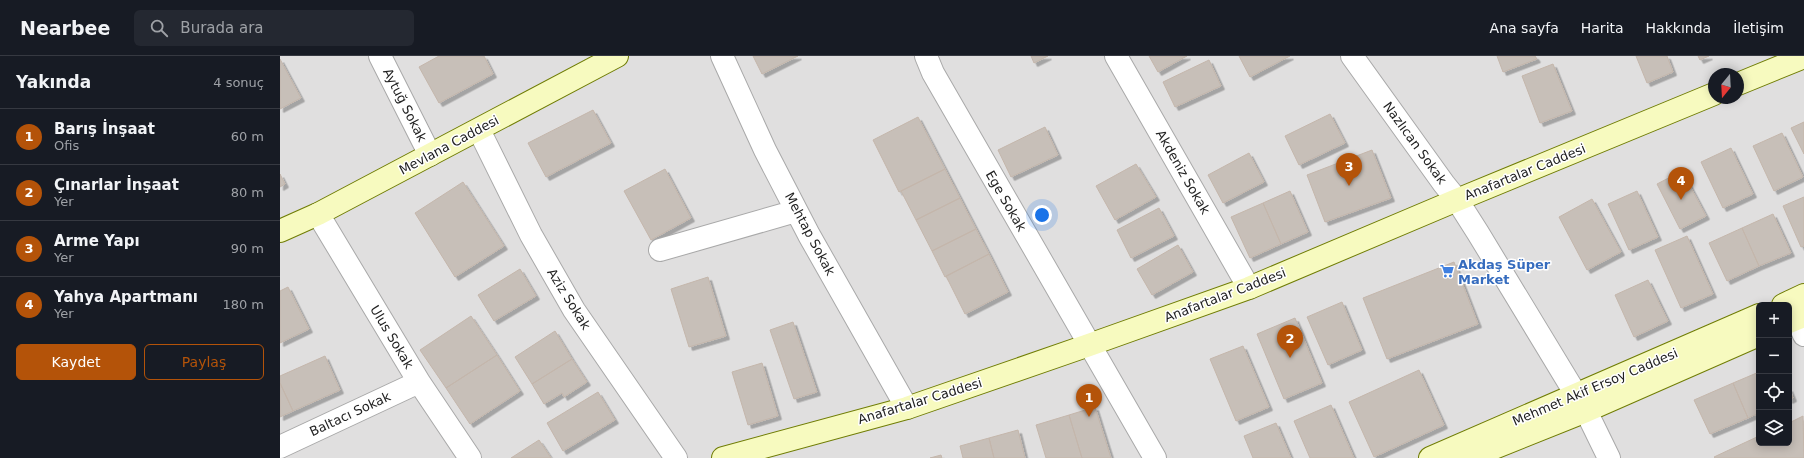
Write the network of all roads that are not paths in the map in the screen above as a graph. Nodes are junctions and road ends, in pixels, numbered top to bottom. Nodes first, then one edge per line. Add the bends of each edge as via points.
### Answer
1 (380, 56) edge
2 (722, 56) edge
3 (926, 56) edge
4 (1116, 56) edge
5 (1352, 56) edge
6 (611, 57) edge
7 (1804, 57) edge
8 (1744, 82) edge
9 (1708, 96) edge
10 (479, 130) junction
11 (430, 155) junction
12 (1457, 200) junction
13 (796, 211) junction
14 (318, 214) junction
15 (280, 231) edge
16 (660, 250) dead end
17 (1249, 288) junction
18 (1756, 316) edge
19 (1756, 336) edge
20 (1089, 345) junction
21 (420, 382) junction
22 (1581, 403) junction
23 (907, 408) junction
24 (280, 447) edge
25 (470, 458) edge
26 (676, 458) edge
27 (723, 458) edge
28 (1155, 458) edge
29 (1430, 458) edge
30 (1469, 458) edge
31 (1609, 458) edge

1 - 11 street, Aytuğ Sokak
2 - 13 street, Mehtap Sokak
3 - 20 street, Ege Sokak via 932,73
4 - 17 street, Akdeniz Sokak
5 - 12 street, Nazlıcan Sokak
6 - 10 street, Mevlana Caddesi
7 - 8 street
9 - 12 street, Anafartalar Caddesi
10 - 11 street, Mevlana Caddesi
10 - 26 street, Aziz Sokak via 531,235 574,310
11 - 14 street, Mevlana Caddesi
12 - 17 street, Anafartalar Caddesi
12 - 22 street, Nazlıcan Sokak
13 - 16 street
13 - 23 street, Mehtap Sokak
14 - 15 street, Mevlana Caddesi
14 - 21 street, Ulus Sokak
17 - 20 street, Anafartalar Caddesi
18 - 22 street, Mehmet Akif Ersoy Caddesi
19 - 22 street, Mehmet Akif Ersoy Caddesi
20 - 23 street, Anafartalar Caddesi
20 - 28 street, Ege Sokak
21 - 24 street, Baltacı Sokak
21 - 25 street, Ulus Sokak
22 - 29 street, Mehmet Akif Ersoy Caddesi
22 - 30 street, Mehmet Akif Ersoy Caddesi
22 - 31 street, Nazlıcan Sokak
23 - 27 street, Anafartalar Caddesi

